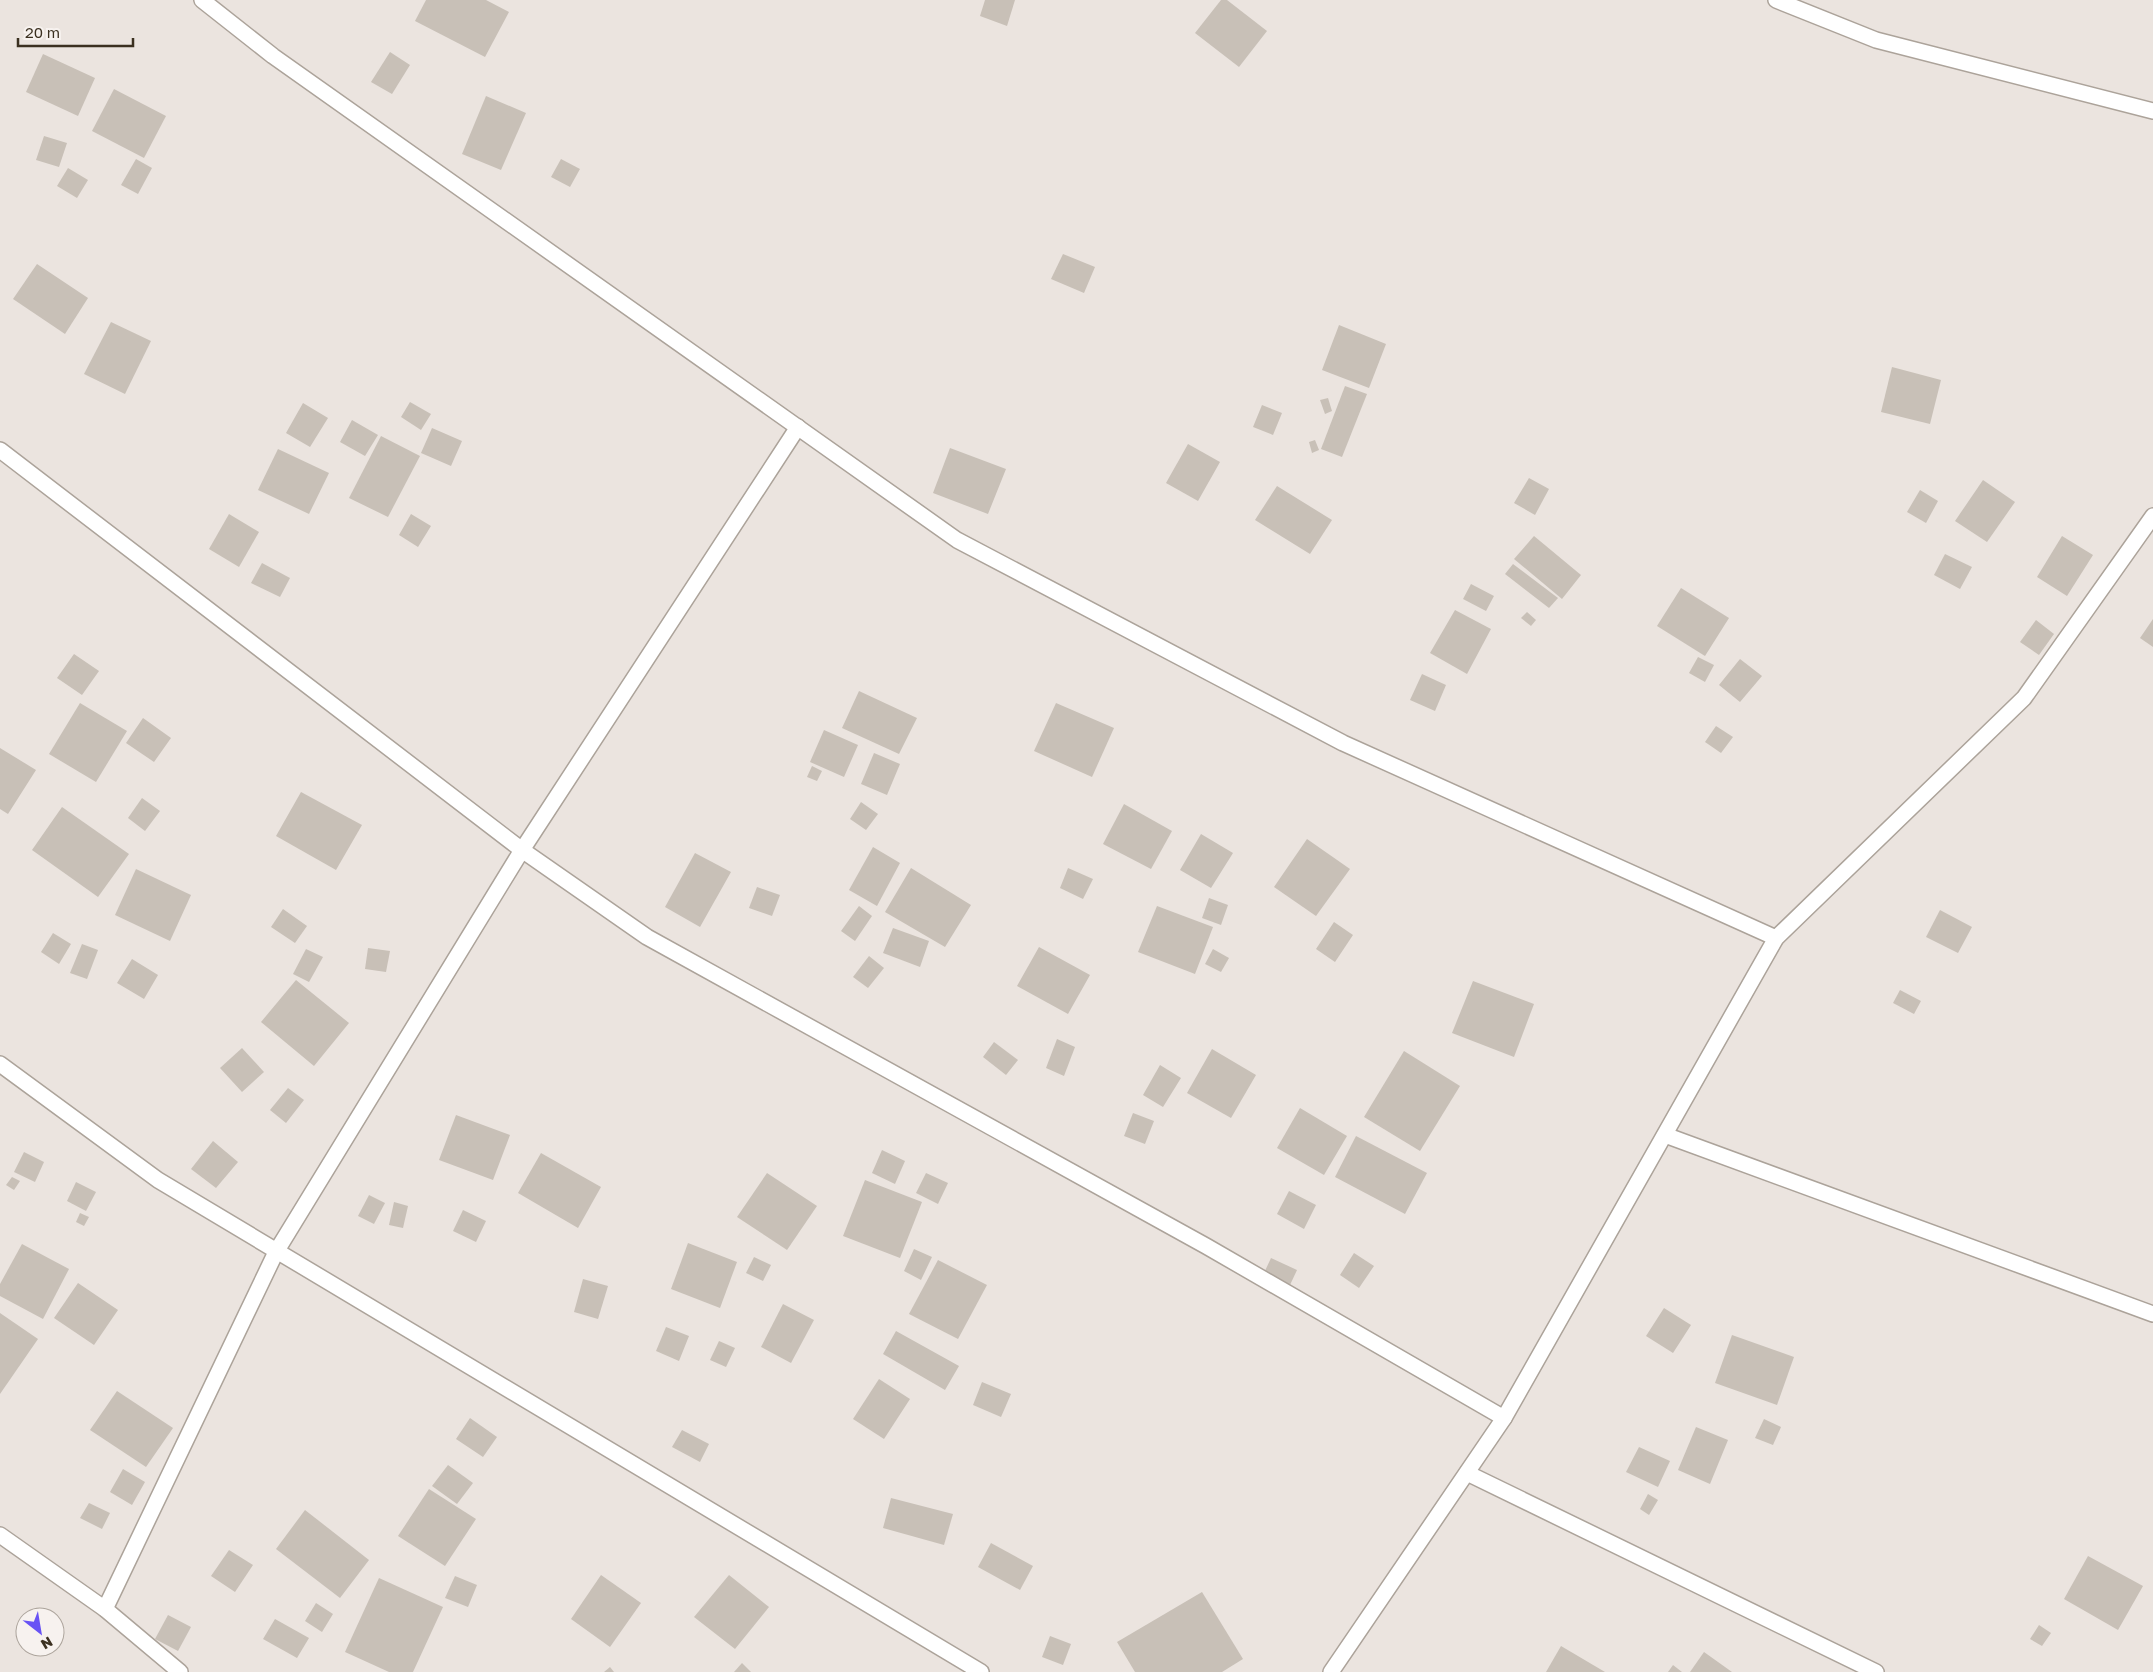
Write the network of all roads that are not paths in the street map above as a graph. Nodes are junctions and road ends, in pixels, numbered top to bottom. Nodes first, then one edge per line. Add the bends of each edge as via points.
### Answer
1 (202, 0) edge
2 (214, 0) edge
3 (1776, 0) edge
4 (2153, 111) edge
5 (798, 428) junction
6 (0, 450) edge
7 (2153, 516) edge
8 (522, 850) junction
9 (1776, 938) junction
10 (0, 1064) edge
11 (1665, 1135) junction
12 (276, 1252) junction
13 (2153, 1314) edge
14 (1504, 1418) junction
15 (1467, 1473) junction
16 (0, 1535) edge
17 (105, 1609) junction
18 (180, 1672) edge
19 (981, 1672) edge
20 (1331, 1672) edge
21 (1876, 1672) edge

1 - 5 street via 281,62
2 - 5 street
3 - 4 street via 1876,40
5 - 8 street
5 - 9 street via 958,540 1343,744
6 - 8 street
7 - 9 street via 2024,698
8 - 12 street
8 - 14 street via 647,937 1206,1246
9 - 11 street
10 - 12 street via 158,1180
11 - 13 street
11 - 14 street
12 - 17 street
12 - 19 street
14 - 15 street
15 - 20 street
15 - 21 street
16 - 17 street
17 - 18 street

